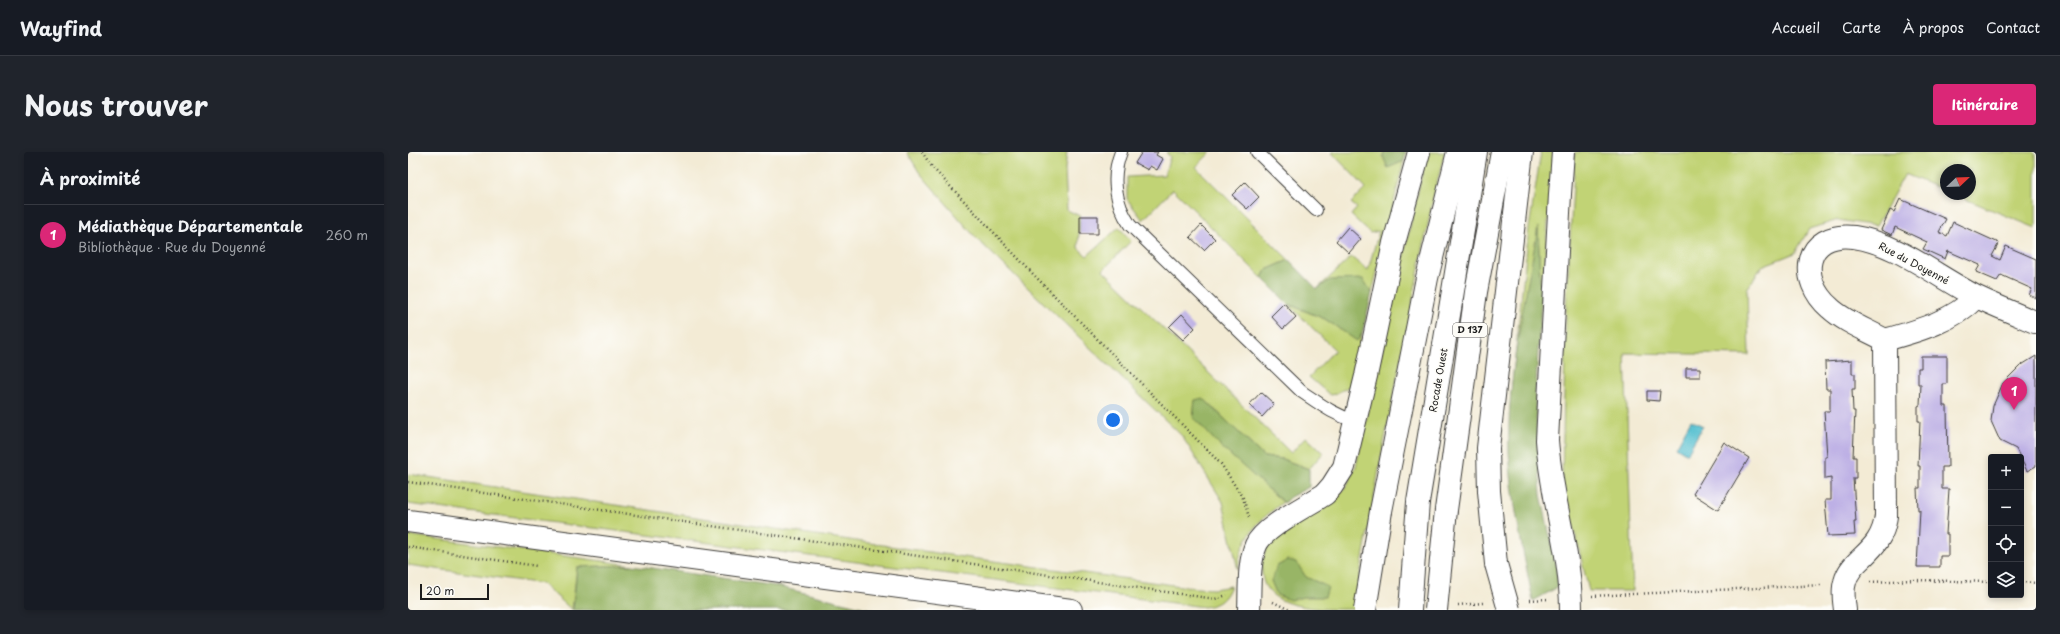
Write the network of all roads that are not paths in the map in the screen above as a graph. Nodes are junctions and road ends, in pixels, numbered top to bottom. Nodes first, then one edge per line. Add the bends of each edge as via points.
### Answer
1 (1121, 152) edge
2 (1257, 152) edge
3 (1419, 152) edge
4 (1458, 152) edge
5 (1476, 152) edge
6 (1502, 152) edge
7 (1522, 152) edge
8 (1564, 152) edge
9 (1316, 210) dead end
10 (1976, 297) junction
11 (2035, 322) edge
12 (1885, 340) junction
13 (1355, 420) junction
14 (408, 521) edge
15 (1250, 600) edge
16 (1571, 604) edge
17 (1517, 605) edge
18 (1446, 607) edge
19 (1071, 610) edge
20 (1365, 610) edge
21 (1410, 610) edge
22 (1845, 610) edge

1 - 13 lane via 1117,161 1116,195 1130,225 1302,392 1326,410
2 - 9 lane
3 - 13 main road via 1394,243
4 - 20 main road, bridge via 1427,278 1381,511
5 - 21 main road, Rocade Ouest / D 137, bridge via 1418,502
6 - 18 main road, D 137, bridge via 1476,292 1446,510
7 - 17 main road, bridge via 1488,448 1496,564
8 - 16 main road via 1547,440 1549,472 1568,563
10 - 11 main road, Rue du Doyenné
10 - 12 main road via 1956,314
10 - 12 main road, Rue du Doyenné via 1897,252 1873,242 1854,237 1822,242 1809,260 1812,283 1819,296 1839,315
12 - 22 main road via 1885,529 1844,583
13 - 15 main road via 1344,467 1332,486 1312,503 1270,528 1256,545
14 - 19 main road

